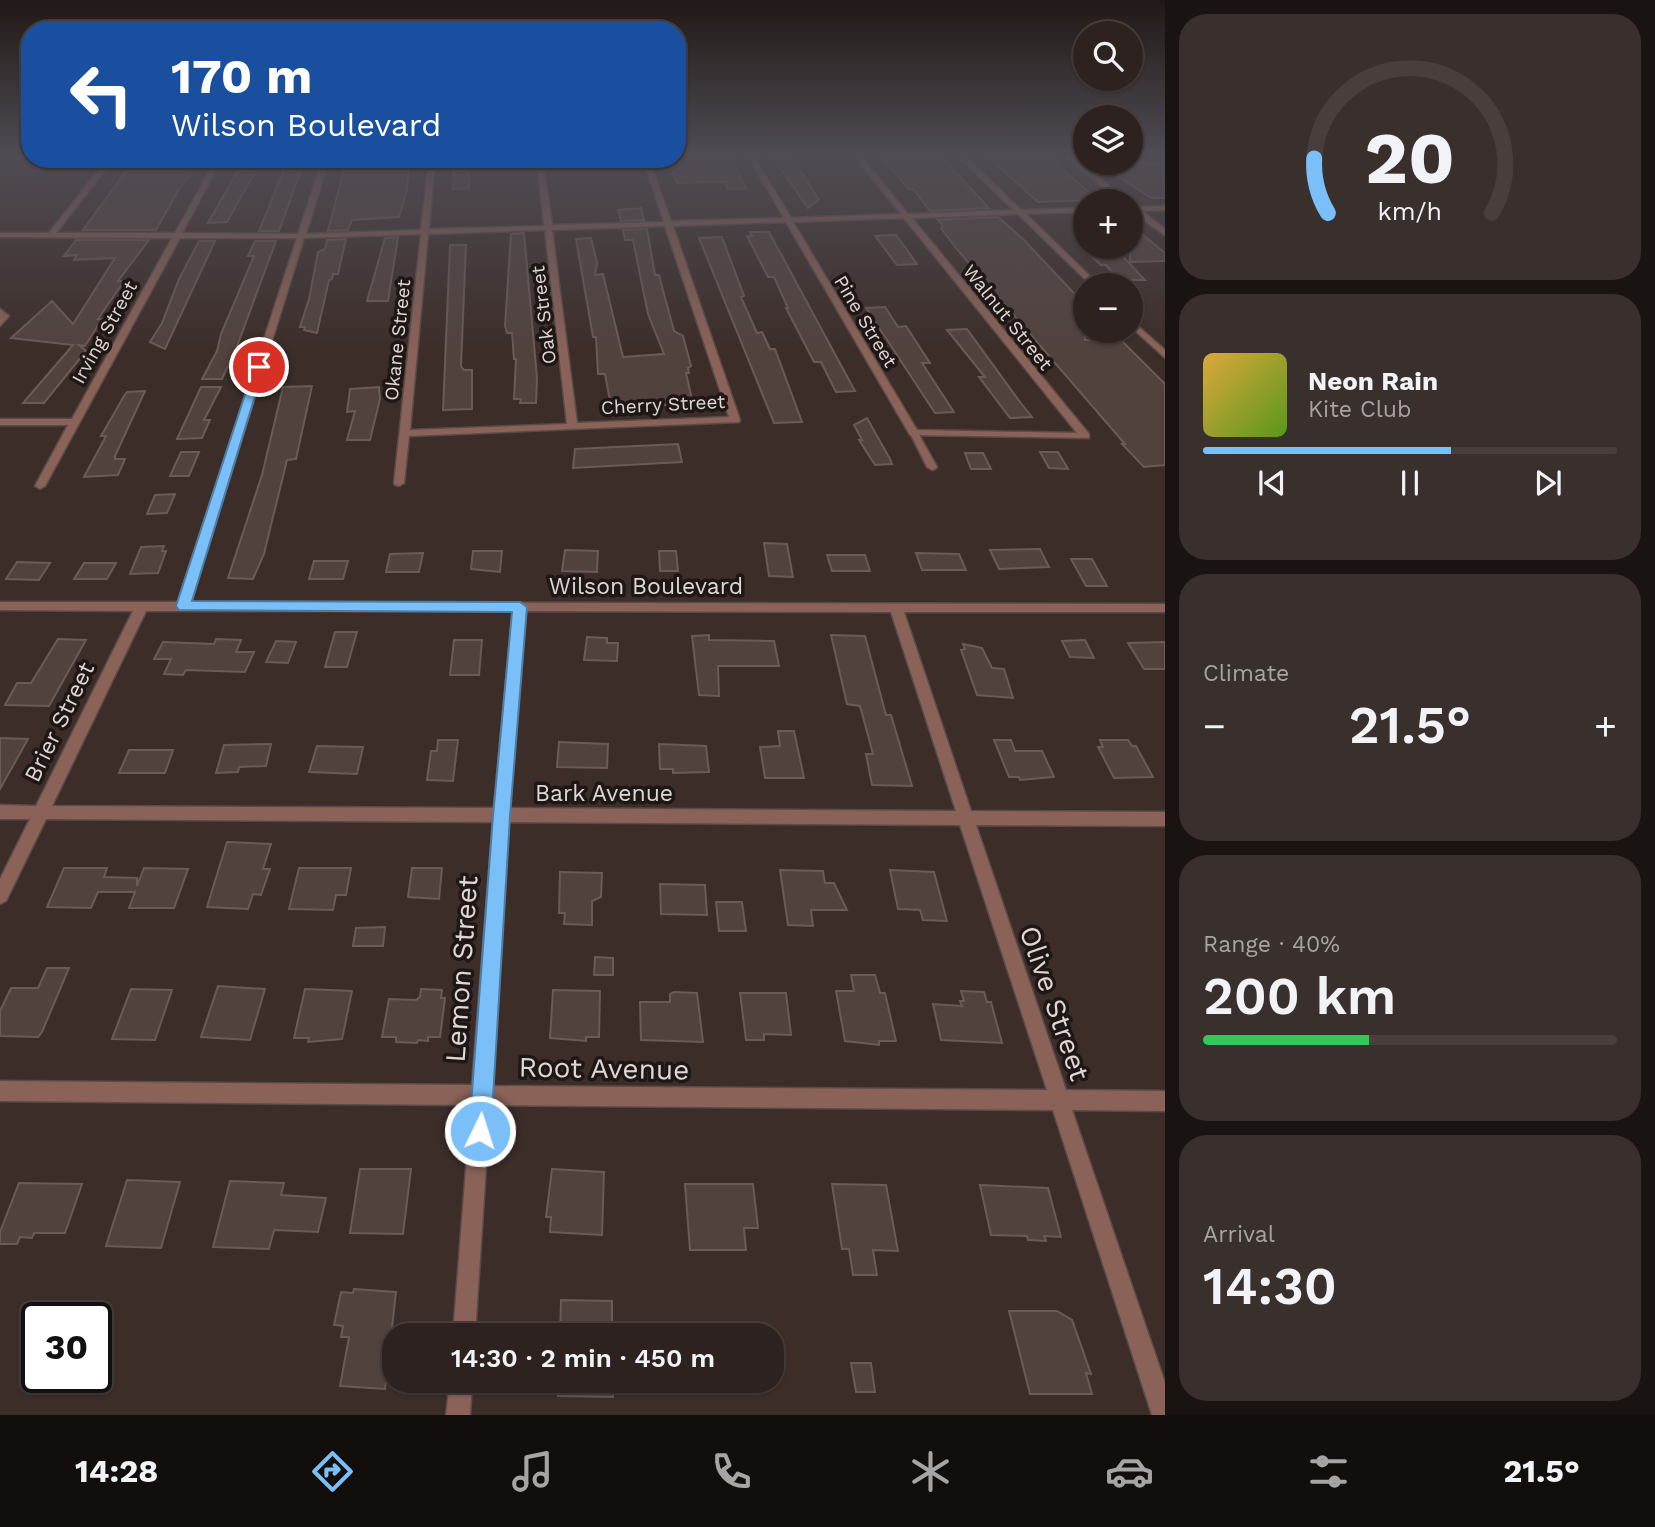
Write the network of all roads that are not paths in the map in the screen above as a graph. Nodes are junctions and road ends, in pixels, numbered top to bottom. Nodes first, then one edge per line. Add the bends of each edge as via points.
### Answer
1 (63, 219) edge
2 (185, 219) edge
3 (306, 219) edge
4 (426, 219) edge
5 (547, 219) edge
6 (667, 219) edge
7 (816, 219) edge
8 (907, 219) edge
9 (1028, 219) edge
10 (1147, 219) edge
11 (787, 220) junction
12 (669, 224) junction
13 (548, 228) junction
14 (425, 232) junction
15 (1165, 233) edge
16 (0, 236) edge
17 (50, 236) junction
18 (176, 236) junction
19 (300, 236) junction
20 (1082, 273) edge
21 (0, 312) edge
22 (0, 323) edge
23 (1143, 334) edge
24 (1165, 355) edge
25 (0, 422) edge
26 (74, 422) junction
27 (572, 426) junction
28 (405, 433) junction
29 (914, 433) junction
30 (932, 467) dead end
31 (399, 483) dead end
32 (40, 486) dead end
33 (0, 606) edge
34 (142, 606) junction
35 (184, 606) junction
36 (520, 607) junction
37 (896, 608) junction
38 (1165, 608) edge
39 (0, 812) edge
40 (40, 812) junction
41 (501, 816) junction
42 (964, 818) junction
43 (1165, 819) edge
44 (0, 896) edge
45 (0, 1091) edge
46 (483, 1095) junction
47 (1059, 1101) junction
48 (1165, 1101) edge
49 (465, 1323) edge
50 (460, 1393) edge
51 (458, 1415) edge
52 (1164, 1415) edge

1 - 17 street
2 - 18 street, Irving Street
3 - 19 street
4 - 14 street, Okane Street
5 - 13 street, Oak Street
6 - 12 street, Cherry Street
7 - 11 street
8 - 29 street, Walnut Street via 1085,436
9 - 20 street
10 - 15 street
11 - 12 street
11 - 29 street, Pine Street
12 - 13 street
12 - 27 street, Cherry Street via 735,420
13 - 14 street
13 - 27 street, Oak Street
14 - 19 street
14 - 28 street, Okane Street
16 - 17 street
17 - 18 street
18 - 19 street
18 - 26 street, Irving Street
19 - 35 street
21 - 22 street via 5,316
23 - 24 street
25 - 26 street
26 - 32 street, Irving Street
27 - 28 street, Cherry Street
28 - 31 street, Okane Street
29 - 30 lane
33 - 34 street, Wilson Boulevard
34 - 35 street, Wilson Boulevard
34 - 40 street, Brier Street
35 - 36 street, Wilson Boulevard
36 - 37 street, Wilson Boulevard
36 - 41 street, Lemon Street
37 - 38 street, Wilson Boulevard
37 - 42 street, Olive Street
39 - 40 street, Bark Avenue
40 - 41 street, Bark Avenue
40 - 44 street, Brier Street
41 - 42 street, Bark Avenue
41 - 46 street, Lemon Street
42 - 43 street, Bark Avenue
42 - 47 street, Olive Street
45 - 46 street, Root Avenue
46 - 47 street, Root Avenue
46 - 49 street, Lemon Street
47 - 48 street, Root Avenue
47 - 52 street, Olive Street
50 - 51 street

